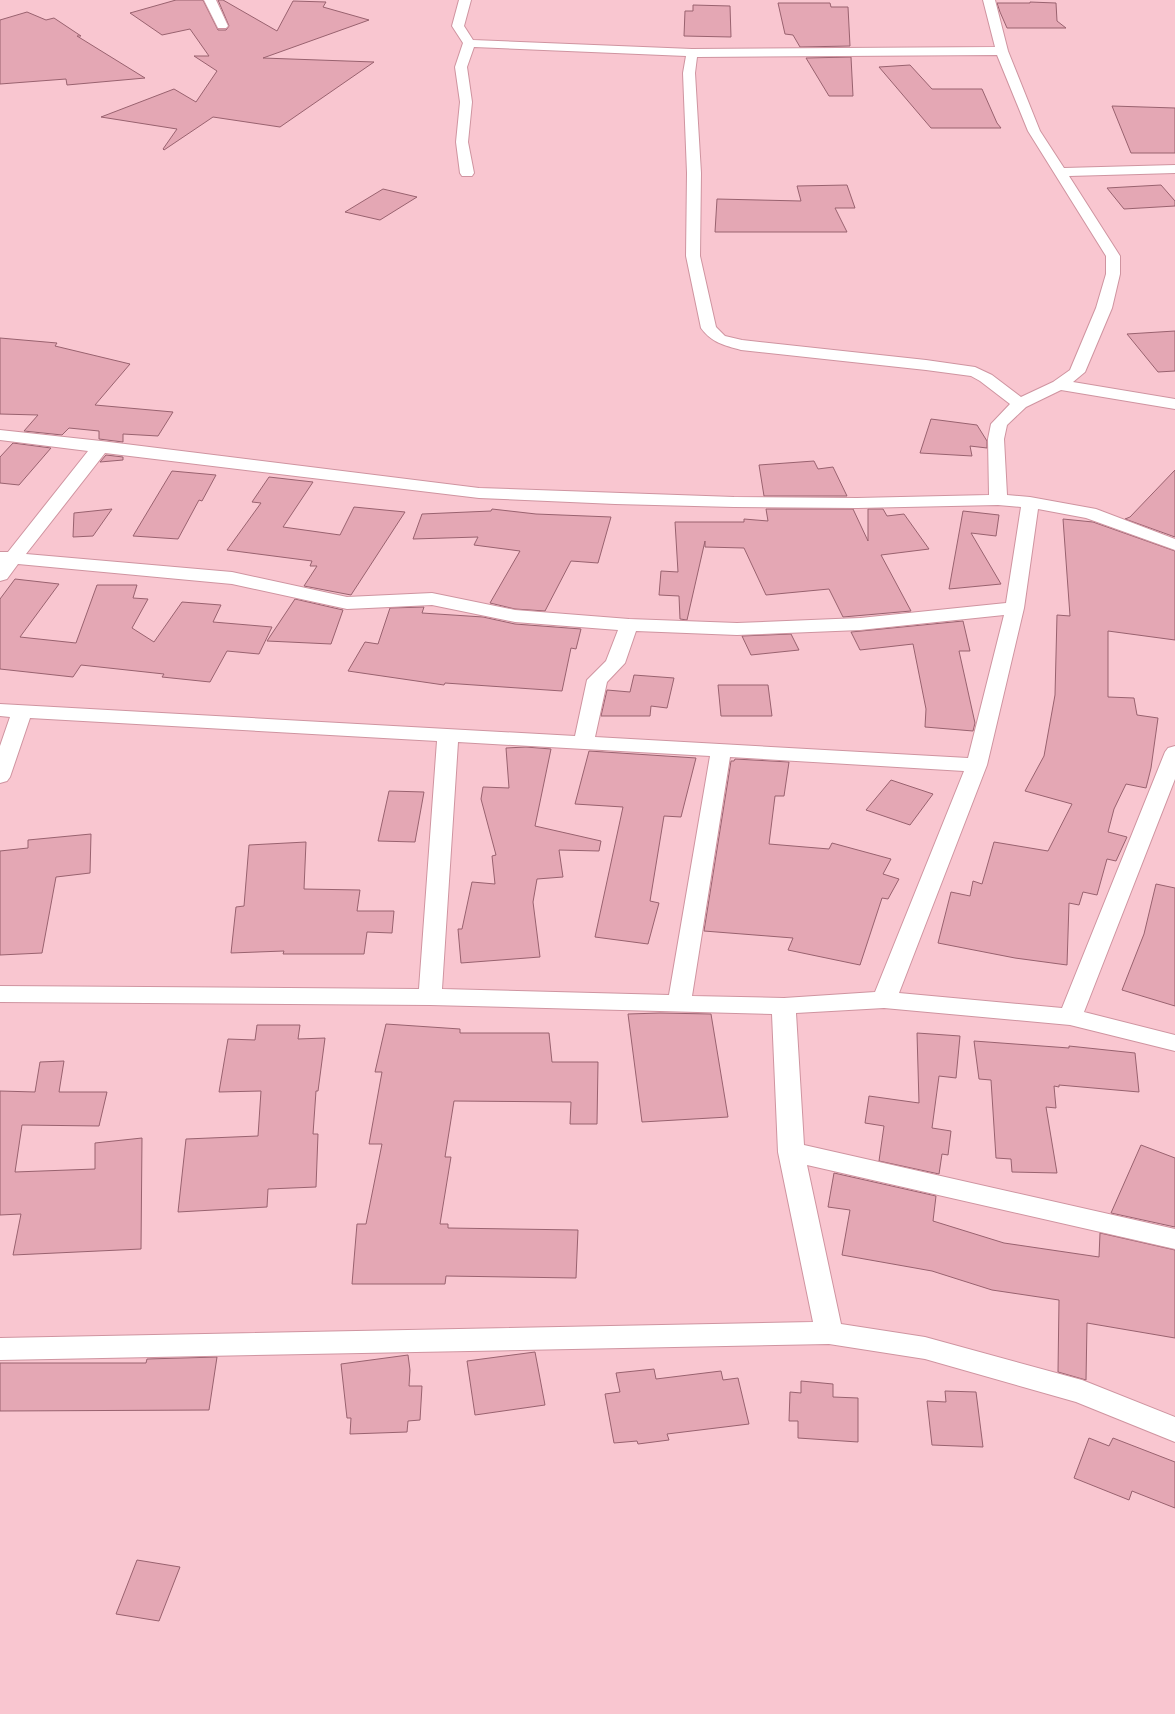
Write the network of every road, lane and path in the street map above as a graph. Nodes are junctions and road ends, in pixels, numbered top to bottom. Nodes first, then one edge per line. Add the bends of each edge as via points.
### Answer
1 (210, 0) edge
2 (465, 0) edge
3 (989, 0) edge
4 (222, 26) dead end
5 (469, 43) junction
6 (1002, 51) junction
7 (692, 53) junction
8 (1175, 169) edge
9 (1060, 172) junction
10 (467, 173) dead end
11 (1059, 385) junction
12 (1020, 404) junction
13 (1175, 404) edge
14 (0, 435) edge
15 (100, 446) junction
16 (998, 500) junction
17 (1030, 502) junction
18 (1175, 545) edge
19 (6, 558) edge
20 (0, 575) edge
21 (1015, 608) junction
22 (629, 625) junction
23 (0, 710) edge
24 (22, 711) junction
25 (448, 735) junction
26 (584, 743) junction
27 (721, 752) junction
28 (1175, 752) edge
29 (977, 765) junction
30 (0, 777) edge
31 (0, 994) edge
32 (430, 997) junction
33 (884, 1000) junction
34 (679, 1004) junction
35 (784, 1006) junction
36 (1070, 1017) junction
37 (1175, 1043) edge
38 (791, 1152) junction
39 (1175, 1239) edge
40 (829, 1333) junction
41 (0, 1349) edge
42 (1175, 1430) edge

1 - 4 street
2 - 5 street via 458,26
3 - 6 street
5 - 7 street
5 - 10 street via 460,67 466,102 462,142
6 - 7 street
6 - 9 street via 1034,131
7 - 12 street via 689,73 694,174 693,256 709,328 720,339 741,345 975,372
8 - 9 street
9 - 11 street via 1114,256 1113,274 1104,308 1077,372
11 - 12 street
11 - 13 street
12 - 16 street via 999,424 996,440
14 - 15 street
15 - 16 street via 479,493 734,502
15 - 19 street
16 - 17 street
17 - 18 street via 1090,512
17 - 21 street
19 - 20 street
19 - 22 street via 232,578 347,603 432,599 515,616
21 - 22 street via 860,624 737,629
21 - 29 street
22 - 26 street via 615,663 597,680
23 - 24 street
24 - 25 street
24 - 30 street
25 - 26 street
25 - 32 street
26 - 27 street
27 - 29 street
27 - 34 street
28 - 36 street
29 - 33 street
31 - 32 street
32 - 34 street
33 - 35 street
33 - 36 street
34 - 35 street
35 - 38 street
36 - 37 street
38 - 39 street
38 - 40 street
40 - 41 street
40 - 42 street via 925,1348 1082,1392

